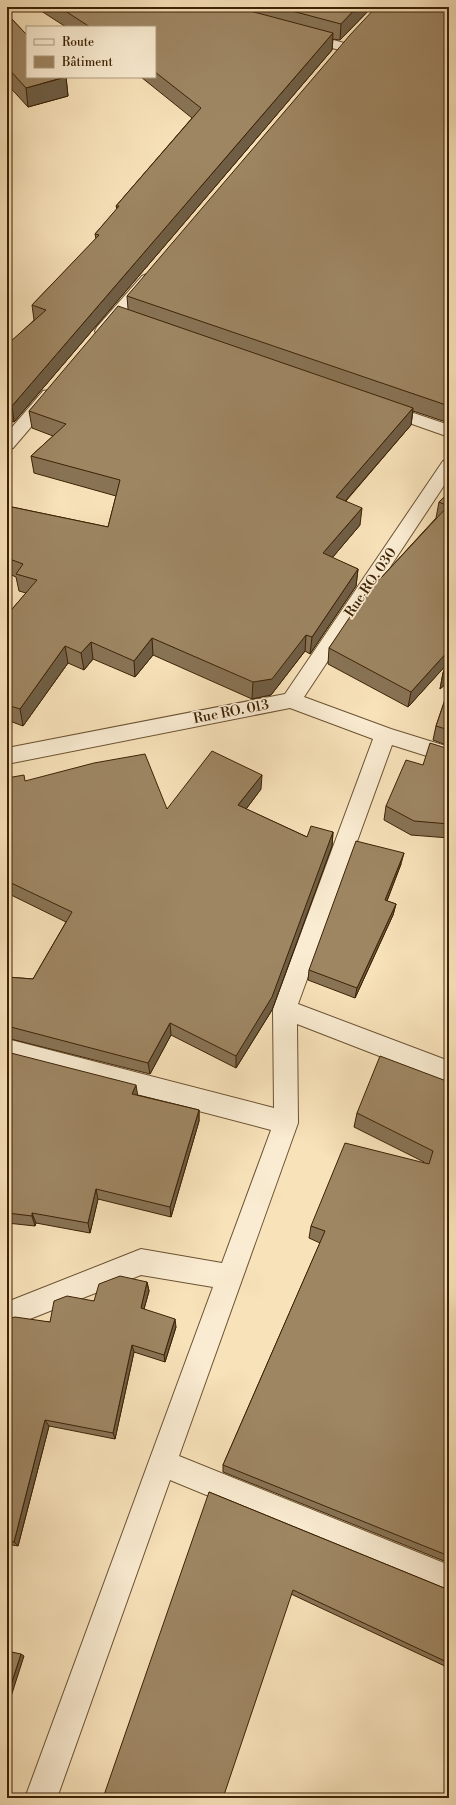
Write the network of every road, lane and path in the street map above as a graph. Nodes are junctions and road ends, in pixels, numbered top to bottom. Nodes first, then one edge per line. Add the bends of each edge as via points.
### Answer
1 (291, 33) edge
2 (354, 36) edge
3 (343, 47) junction
4 (333, 59) edge
5 (156, 268) edge
6 (96, 340) edge
7 (56, 386) edge
8 (368, 403) edge
9 (449, 431) edge
10 (7, 444) edge
11 (449, 465) edge
12 (291, 700) junction
13 (385, 735) junction
14 (449, 755) edge
15 (7, 756) edge
16 (285, 1009) junction
17 (7, 1050) edge
18 (449, 1072) edge
19 (286, 1123) junction
20 (230, 1277) junction
21 (7, 1315) edge
22 (163, 1463) junction
23 (449, 1580) edge
24 (41, 1798) edge

1 - 3 street
2 - 3 street
3 - 4 street
5 - 6 street via 123,319
7 - 10 street
8 - 9 street
11 - 12 street, Rue RO. 030
12 - 13 street
12 - 15 street, Rue RO. 013
13 - 14 street
13 - 16 street
16 - 18 street
16 - 19 street
17 - 19 street
19 - 20 street
20 - 21 street via 141,1262
20 - 22 street
22 - 23 street
22 - 24 street

